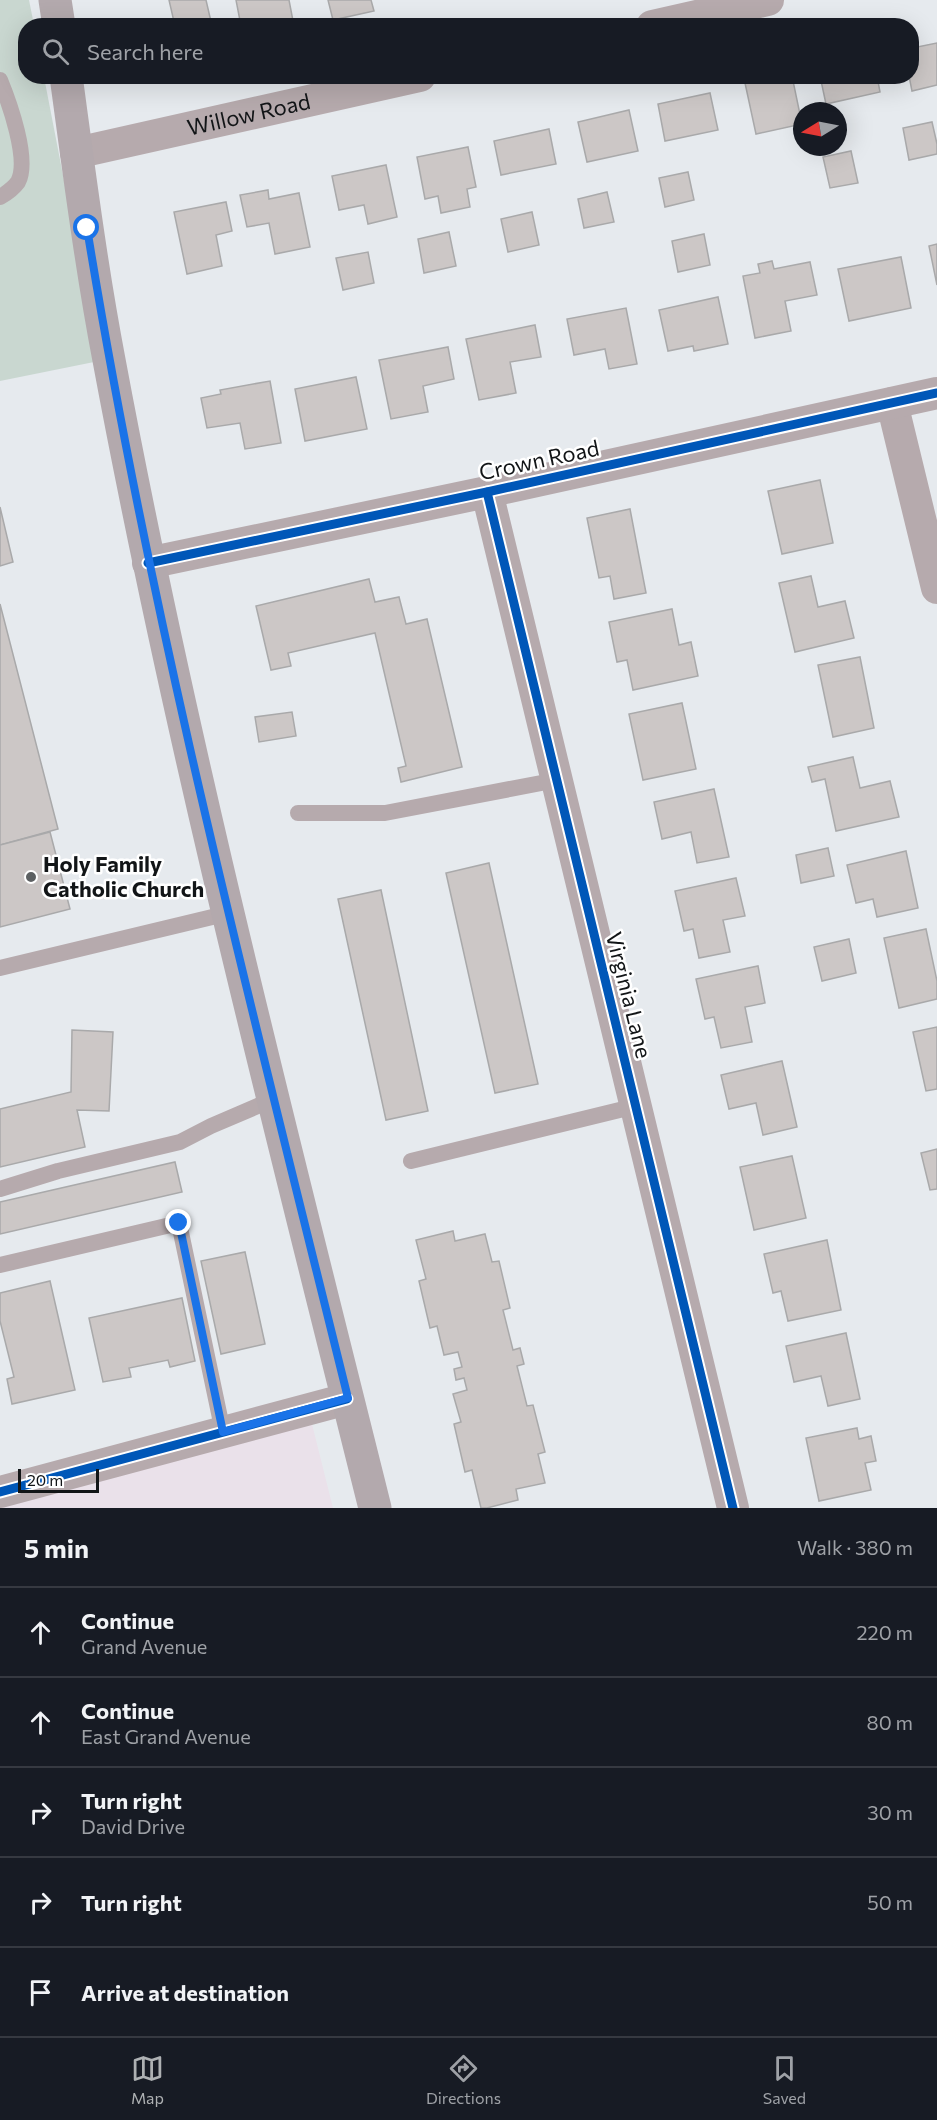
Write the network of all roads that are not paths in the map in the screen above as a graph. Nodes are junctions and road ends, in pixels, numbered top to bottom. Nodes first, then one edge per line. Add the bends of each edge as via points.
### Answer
1 (55, 0) edge
2 (768, 0) edge
3 (58, 18) edge
4 (688, 18) edge
5 (0, 81) edge
6 (67, 84) edge
7 (384, 84) edge
8 (76, 153) junction
9 (0, 197) edge
10 (937, 393) edge
11 (892, 403) junction
12 (487, 492) junction
13 (148, 563) junction
14 (937, 588) edge
15 (557, 780) junction
16 (298, 813) dead end
17 (229, 913) junction
18 (0, 968) edge
19 (274, 1099) junction
20 (636, 1106) junction
21 (411, 1161) dead end
22 (0, 1189) edge
23 (0, 1265) edge
24 (348, 1398) junction
25 (223, 1432) junction
26 (0, 1492) edge
27 (375, 1508) edge
28 (733, 1508) edge

1 - 3 main road
2 - 4 street
5 - 9 lane via 16,128 22,167 19,180
6 - 8 main road
7 - 8 street, Willow Road
8 - 13 main road via 108,357
10 - 11 street, Crown Road
11 - 12 street, Crown Road
11 - 14 street
12 - 13 street, Crown Road
12 - 15 street, Virginia Lane
13 - 17 main road
15 - 16 lane via 385,813
15 - 20 street, Virginia Lane
17 - 18 lane
17 - 19 main road
19 - 22 lane via 180,1142
19 - 24 main road
20 - 21 lane
20 - 28 street, Virginia Lane
23 - 25 lane via 179,1223
24 - 25 street
24 - 27 main road
25 - 26 street

